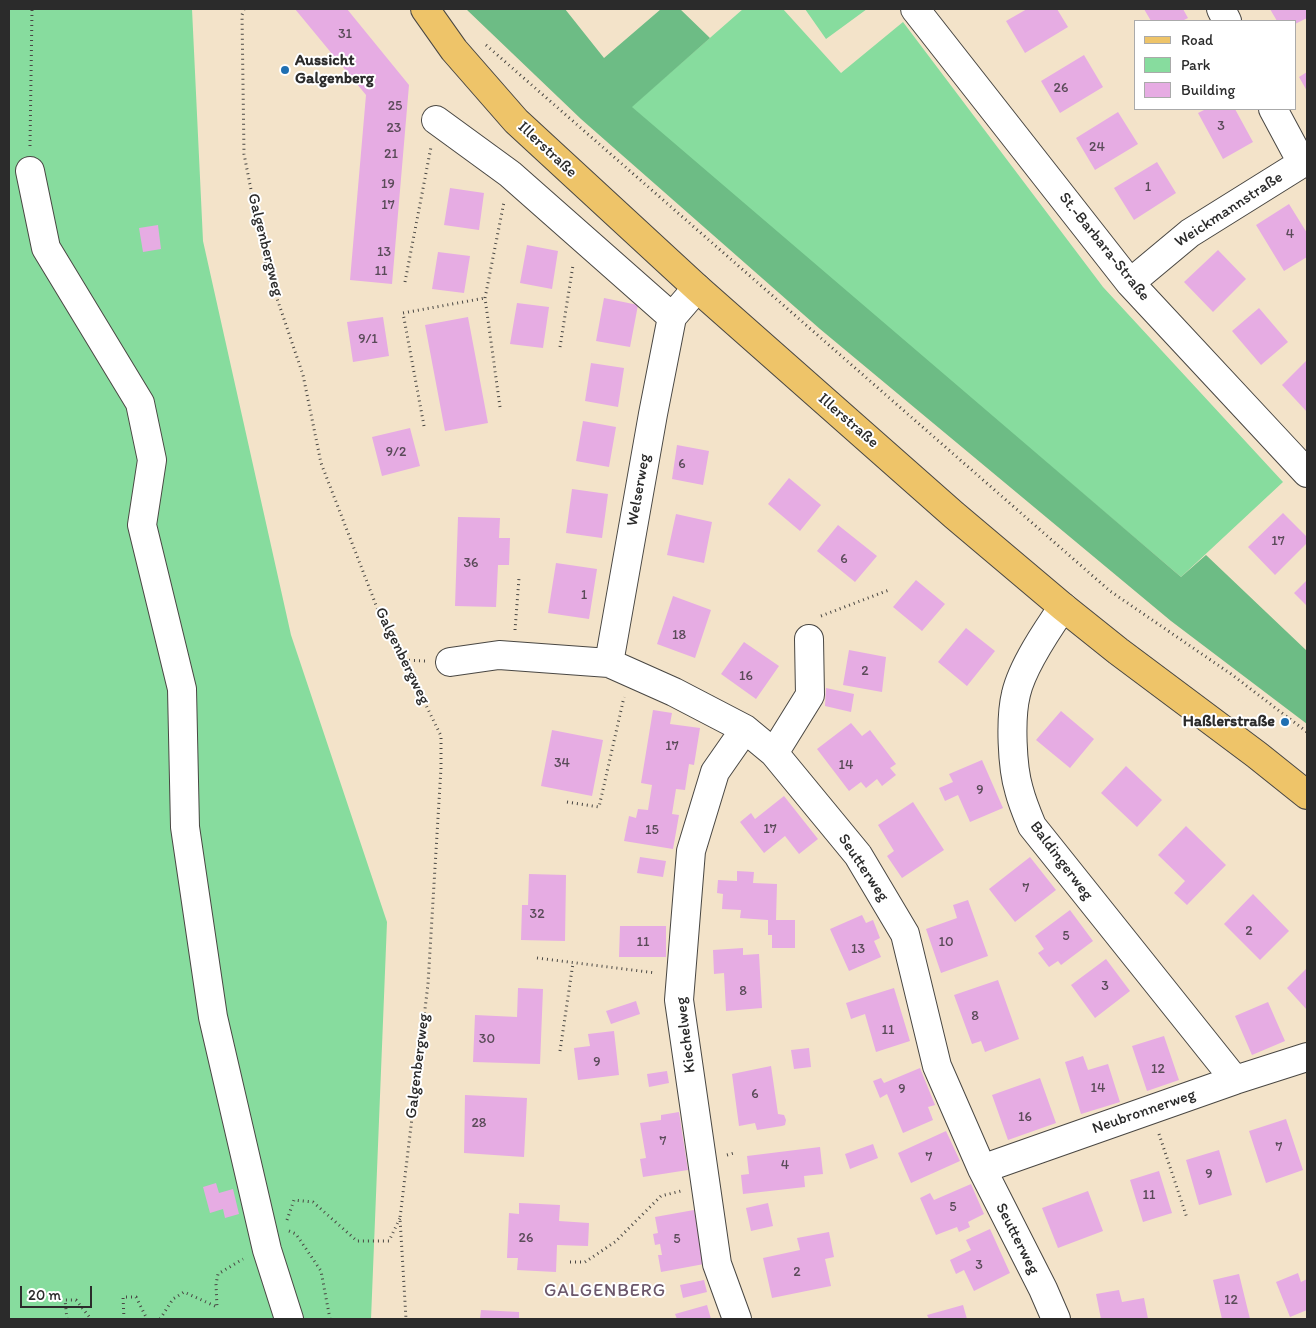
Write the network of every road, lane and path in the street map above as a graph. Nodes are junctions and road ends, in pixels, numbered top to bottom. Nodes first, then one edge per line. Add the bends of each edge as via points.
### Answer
1 (32, 9) edge
2 (245, 9) edge
3 (424, 9) edge
4 (915, 9) edge
5 (1221, 9) edge
6 (1227, 20) edge
7 (480, 39) dead end
8 (1274, 110) edge
9 (436, 120) joint
10 (1304, 161) edge
11 (30, 171) joint
12 (510, 174) junction
13 (578, 235) junction
14 (405, 282) dead end
15 (1130, 283) junction
16 (697, 288) junction
17 (485, 298) junction
18 (672, 317) junction
19 (560, 347) dead end
20 (500, 407) dead end
21 (424, 426) dead end
22 (1303, 461) edge
23 (520, 578) dead end
24 (889, 590) dead end
25 (1063, 607) junction
26 (809, 639) joint
27 (512, 656) junction
28 (450, 662) dead end
29 (619, 668) junction
30 (745, 728) junction
31 (1307, 732) edge
32 (774, 753) junction
33 (1307, 795) edge
34 (567, 802) dead end
35 (537, 958) dead end
36 (572, 963) junction
37 (681, 976) junction
38 (560, 1051) dead end
39 (1307, 1057) edge
40 (1235, 1080) junction
41 (1151, 1110) junction
42 (982, 1170) junction
43 (706, 1184) junction
44 (400, 1218) junction
45 (1187, 1218) dead end
46 (271, 1233) junction
47 (570, 1262) dead end
48 (218, 1274) dead end
49 (67, 1319) edge
50 (91, 1319) edge
51 (124, 1319) edge
52 (147, 1319) edge
53 (160, 1319) edge
54 (289, 1319) edge
55 (330, 1319) edge
56 (406, 1319) edge
57 (737, 1319) edge
58 (1056, 1319) edge

1 - 11 path
2 - 44 path, Galgenbergweg via 242,15 244,154 266,266 303,375 321,463 381,618 441,736 428,984
3 - 16 main road, Illerstraße via 454,50 516,121
4 - 15 street, St.-Barbara-Straße
5 - 6 street
7 - 31 path via 1110,591 1231,674
8 - 10 street
9 - 12 street
9 - 14 path
10 - 15 street, Weickmannstraße via 1190,233
11 - 46 street via 46,248 140,403 152,460 142,525 182,689 185,827 213,1017
12 - 13 street
12 - 17 path
13 - 18 street
13 - 19 path
15 - 22 street, St.-Barbara-Straße
16 - 18 street, Welserweg
16 - 25 main road, Illerstraße
17 - 20 path
17 - 21 path via 403,314
18 - 29 street, Welserweg via 653,414
23 - 27 path
24 - 26 path via 821,616
25 - 33 main road, Illerstraße
25 - 40 street, Baldingerweg via 1028,665 1016,694 1012,735 1018,788 1032,826
26 - 32 street via 810,695
27 - 28 street, Seutterweg
27 - 29 street, Seutterweg
29 - 30 street, Seutterweg
29 - 34 path via 599,807
30 - 32 street, Seutterweg
30 - 37 street, Kiechelweg via 715,772 691,851
32 - 42 street, Seutterweg via 858,855 905,934 937,1066
35 - 36 path
36 - 37 path
36 - 38 path
37 - 43 street, Kiechelweg via 679,1000
39 - 40 street, Neubronnerweg
40 - 41 street, Neubronnerweg
41 - 42 street, Neubronnerweg
41 - 45 path
42 - 58 street, Seutterweg
43 - 47 path via 661,1196 615,1242 585,1262
43 - 57 street, Kiechelweg via 717,1264
44 - 46 path via 389,1241 357,1241 313,1202 294,1200
44 - 56 path, Galgenbergweg
46 - 54 street
46 - 55 path via 296,1234 321,1272
48 - 53 path via 217,1308 184,1292 173,1299
49 - 50 path via 65,1300 76,1300
51 - 52 path via 123,1297 136,1298

